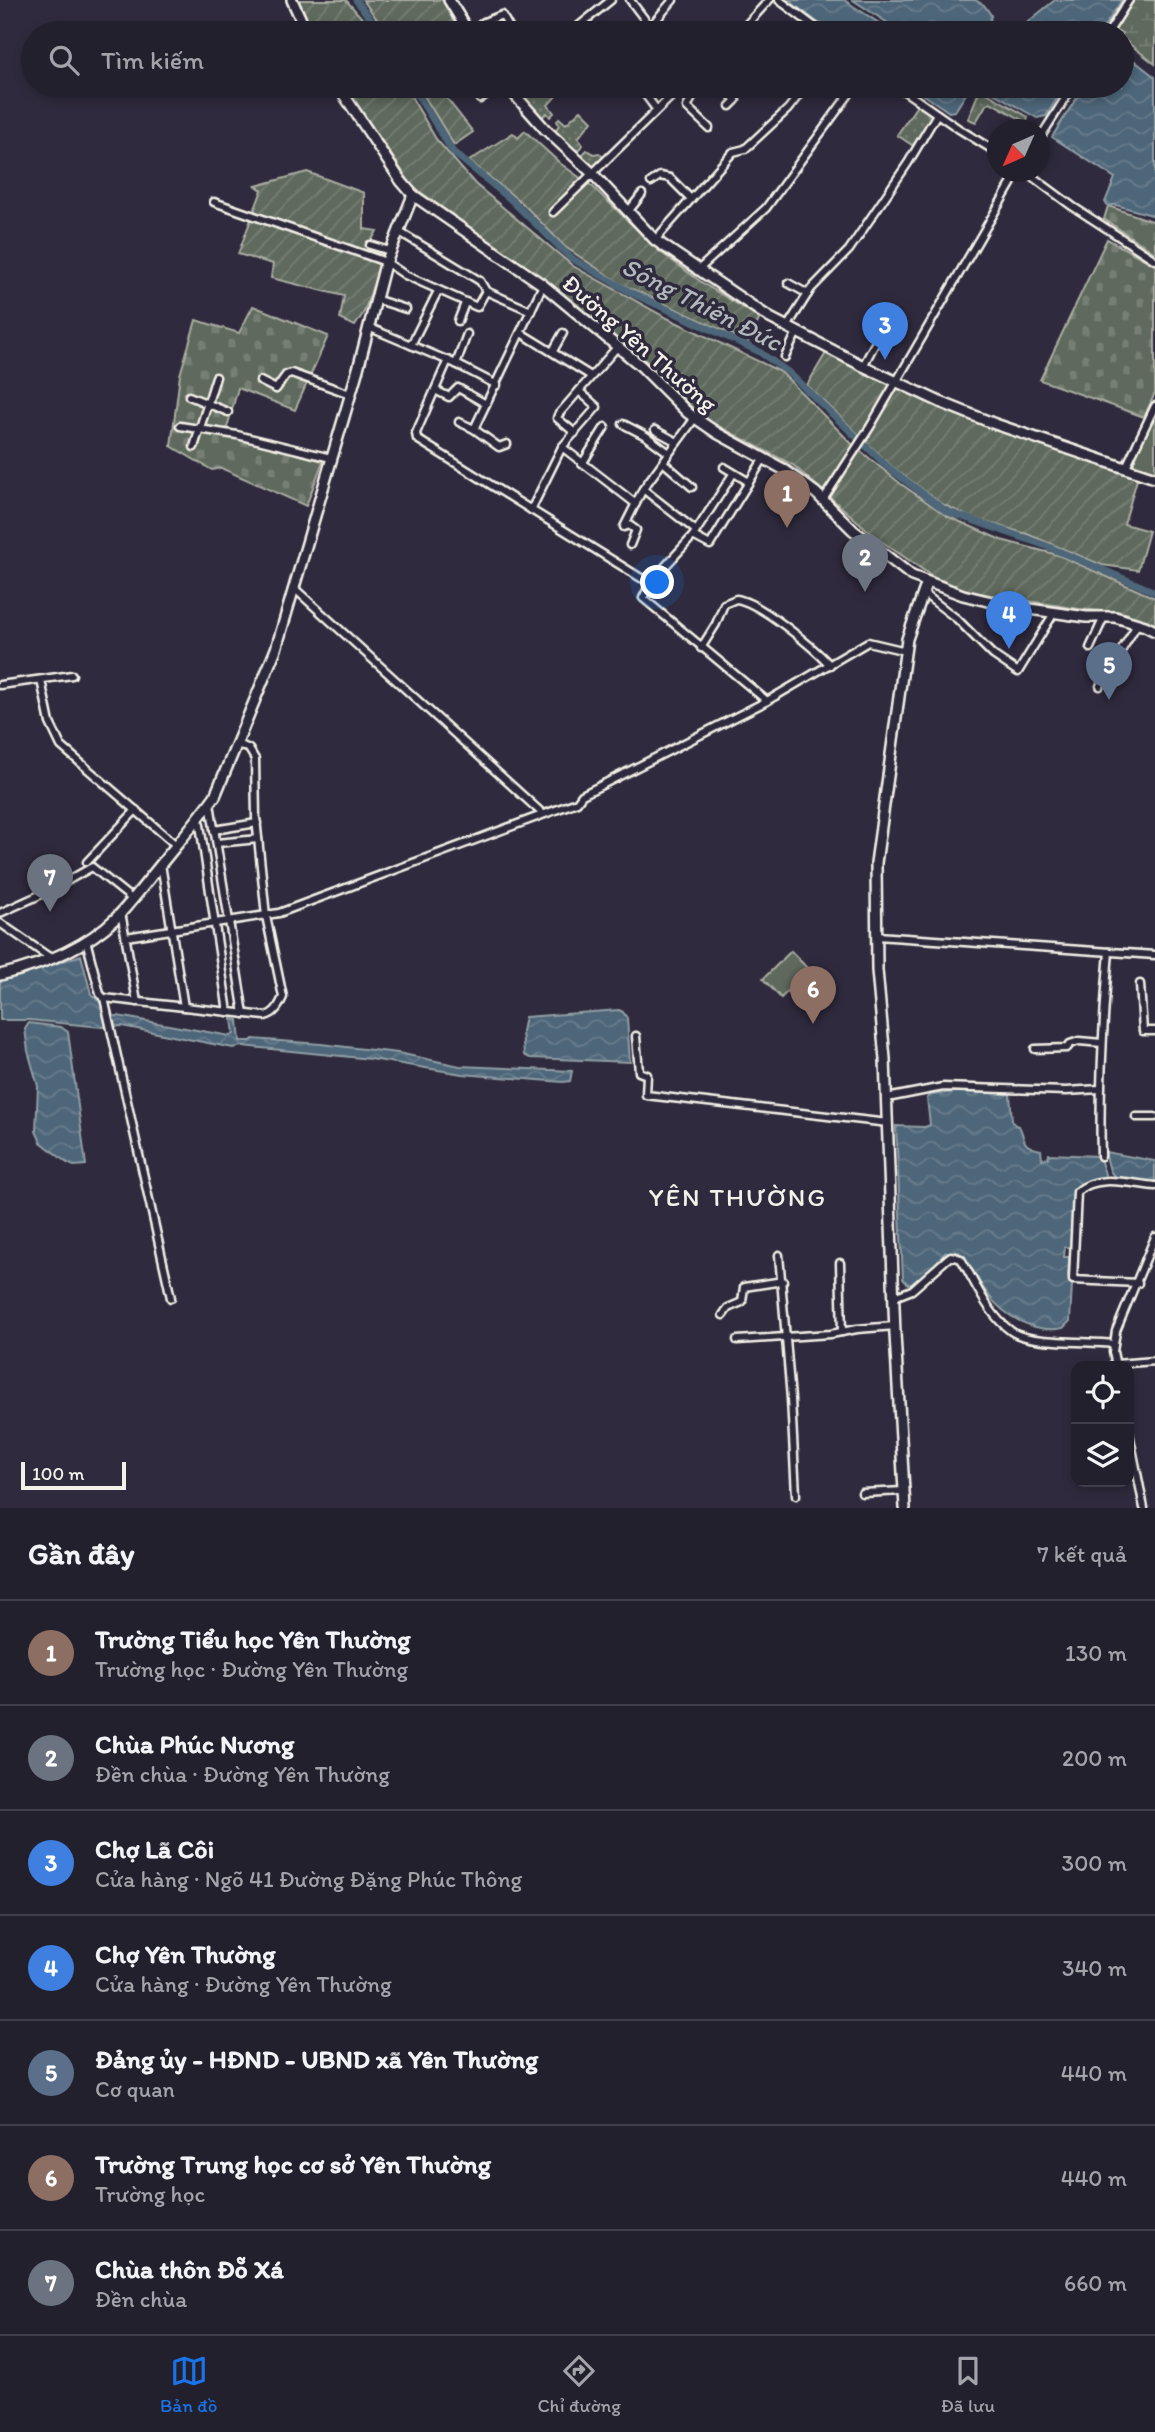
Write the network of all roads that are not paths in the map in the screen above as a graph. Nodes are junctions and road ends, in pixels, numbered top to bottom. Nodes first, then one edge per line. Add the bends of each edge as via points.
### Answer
1 (292, 0) edge
2 (449, 0) edge
3 (611, 0) edge
4 (630, 0) edge
5 (673, 0) edge
6 (769, 0) edge
7 (779, 0) edge
8 (1129, 0) edge
9 (302, 21) edge
10 (462, 21) edge
11 (487, 21) edge
12 (505, 21) edge
13 (585, 21) edge
14 (647, 21) edge
15 (655, 21) edge
16 (750, 21) edge
17 (807, 21) edge
18 (1116, 21) edge
19 (346, 98) edge
20 (518, 98) edge
21 (648, 98) edge
22 (670, 98) edge
23 (692, 98) edge
24 (734, 98) edge
25 (797, 98) edge
26 (846, 98) edge
27 (914, 98) edge
28 (1065, 98) edge
29 (730, 106) dead end
30 (656, 109) junction
31 (937, 114) junction
32 (1050, 122) edge
33 (709, 128) dead end
34 (987, 146) edge
35 (593, 174) junction
36 (651, 182) dead end
37 (1012, 182) edge
38 (1040, 182) edge
39 (642, 194) dead end
40 (413, 195) junction
41 (691, 199) junction
42 (214, 202) dead end
43 (553, 212) dead end
44 (628, 212) junction
45 (398, 231) junction
46 (655, 240) junction
47 (370, 245) dead end
48 (390, 251) junction
49 (1155, 260) edge
50 (386, 262) junction
51 (697, 271) junction
52 (788, 283) dead end
53 (543, 285) junction
54 (438, 291) junction
55 (486, 291) junction
56 (808, 294) junction
57 (375, 299) junction
58 (465, 303) junction
59 (406, 309) dead end
60 (531, 312) junction
61 (458, 321) dead end
62 (368, 327) junction
63 (787, 327) junction
64 (797, 332) junction
65 (521, 333) junction
66 (563, 333) dead end
67 (467, 334) dead end
68 (879, 337) dead end
69 (411, 345) junction
70 (618, 346) junction
71 (552, 351) junction
72 (785, 357) dead end
73 (448, 360) junction
74 (456, 364) junction
75 (863, 366) junction
76 (591, 376) junction
77 (216, 377) dead end
78 (260, 382) dead end
79 (897, 382) junction
80 (497, 385) junction
81 (435, 390) junction
82 (579, 391) junction
83 (346, 393) junction
84 (189, 396) dead end
85 (486, 404) junction
86 (208, 405) junction
87 (1155, 406) edge
88 (228, 412) dead end
89 (695, 418) junction
90 (459, 422) dead end
91 (623, 424) dead end
92 (180, 426) dead end
93 (605, 427) dead end
94 (201, 429) junction
95 (474, 429) junction
96 (655, 430) dead end
97 (575, 433) junction
98 (677, 442) junction
99 (507, 444) dead end
100 (194, 447) dead end
101 (562, 447) junction
102 (669, 453) junction
103 (331, 458) junction
104 (764, 458) junction
105 (663, 462) junction
106 (582, 464) junction
107 (724, 467) dead end
108 (1125, 468) junction
109 (733, 474) junction
110 (1155, 478) edge
111 (749, 482) junction
112 (692, 487) dead end
113 (643, 489) junction
114 (823, 500) junction
115 (636, 504) junction
116 (531, 510) junction
117 (694, 533) junction
118 (630, 545) dead end
119 (651, 582) junction
120 (927, 582) junction
121 (294, 588) junction
122 (923, 593) junction
123 (1054, 613) junction
124 (1104, 617) junction
125 (1138, 624) junction
126 (1155, 632) edge
127 (701, 648) junction
128 (1090, 648) dead end
129 (905, 652) junction
130 (830, 665) junction
131 (72, 675) dead end
132 (41, 680) junction
133 (0, 685) edge
134 (1100, 687) dead end
135 (767, 701) junction
136 (236, 743) junction
137 (210, 803) junction
138 (136, 810) junction
139 (543, 814) junction
140 (199, 818) junction
141 (257, 823) junction
142 (214, 830) junction
143 (258, 839) junction
144 (217, 844) junction
145 (176, 845) junction
146 (87, 862) dead end
147 (161, 864) junction
148 (132, 899) junction
149 (121, 912) junction
150 (0, 913) edge
151 (266, 916) junction
152 (230, 922) junction
153 (0, 923) edge
154 (215, 924) junction
155 (172, 930) junction
156 (877, 936) junction
157 (125, 937) junction
158 (86, 940) junction
159 (1108, 952) junction
160 (1155, 955) edge
161 (52, 959) junction
162 (0, 975) edge
163 (1140, 984) dead end
164 (104, 998) junction
165 (137, 1002) junction
166 (184, 1007) junction
167 (228, 1012) junction
168 (244, 1014) junction
169 (1155, 1031) edge
170 (636, 1036) dead end
171 (1102, 1043) junction
172 (1035, 1049) dead end
173 (1100, 1089) junction
174 (887, 1098) junction
175 (1155, 1116) edge
176 (1136, 1117) dead end
177 (888, 1123) junction
178 (1101, 1156) dead end
179 (1155, 1186) edge
180 (1155, 1237) edge
181 (779, 1255) dead end
182 (840, 1263) dead end
183 (783, 1281) junction
184 (1138, 1283) junction
185 (894, 1297) junction
186 (171, 1298) dead end
187 (723, 1315) dead end
188 (895, 1326) junction
189 (842, 1332) junction
190 (785, 1338) junction
191 (737, 1340) dead end
192 (1113, 1344) junction
193 (1115, 1361) edge
194 (1155, 1361) edge
195 (1134, 1363) edge
196 (1134, 1458) edge
197 (904, 1491) junction
198 (862, 1493) dead end
199 (796, 1495) dead end
200 (905, 1508) edge
201 (1144, 1508) edge

1 - 9 main road
2 - 10 main road
3 - 13 street
4 - 14 street
5 - 15 street
6 - 16 street
7 - 17 street
8 - 18 street
11 - 12 street via 502,15
19 - 40 main road, Đường Yên Thường
20 - 35 main road
21 - 30 street
22 - 30 street
23 - 33 street via 687,107
24 - 29 street
25 - 41 street via 745,149 733,152
26 - 51 street via 766,208
27 - 31 street
28 - 32 street
30 - 35 street
31 - 34 street
31 - 56 street via 849,250
35 - 43 street
35 - 44 main road
36 - 41 street via 660,176 670,178
37 - 79 street
38 - 49 street
39 - 44 street
40 - 45 main road
40 - 53 main road, Đường Yên Thường
41 - 46 street
42 - 50 street
44 - 46 main road
45 - 48 main road
45 - 55 street via 480,281
46 - 51 main road
47 - 48 street
48 - 50 main road
50 - 54 street
50 - 57 main road
51 - 63 main road
52 - 56 street
53 - 60 street
53 - 70 main road, Đường Yên Thường
54 - 58 street
54 - 69 street
55 - 58 street via 477,307
55 - 60 street
56 - 63 street
57 - 59 street
57 - 62 main road
58 - 61 street
60 - 65 street
62 - 69 street
62 - 83 main road
63 - 64 main road
64 - 72 street
64 - 75 main road
65 - 71 street
65 - 80 street
66 - 71 street
67 - 74 street
68 - 75 street
69 - 73 street
70 - 76 street
70 - 89 main road, Đường Yên Thường
71 - 76 street
73 - 74 street
73 - 81 street
74 - 80 street
75 - 79 main road
76 - 82 street
77 - 86 street
78 - 83 street via 276,389 291,373
79 - 108 main road via 995,424
79 - 114 street
80 - 85 street
81 - 85 street via 449,397 458,388
81 - 116 street via 417,439
82 - 97 street via 597,407
82 - 97 street via 557,418
83 - 103 main road
84 - 86 street
85 - 95 street
86 - 88 street
86 - 94 street
87 - 108 street
89 - 98 street
89 - 104 main road, Đường Yên Thường
90 - 95 street
91 - 102 street
92 - 94 street
93 - 106 street
94 - 100 street
94 - 103 street
95 - 99 street via 499,447
96 - 98 street
97 - 101 street
98 - 102 street
101 - 106 street
101 - 116 street
102 - 105 street
103 - 121 main road
104 - 111 street
104 - 114 main road, Đường Yên Thường
105 - 112 street
105 - 113 street
106 - 115 street
107 - 109 street
108 - 110 main road
109 - 111 street
109 - 117 street
111 - 117 street via 710,545
113 - 115 street
113 - 117 street
114 - 120 main road, Đường Yên Thường via 853,530 912,576
115 - 118 street via 624,527 636,530
116 - 119 street
117 - 119 street
119 - 127 street via 643,598
120 - 122 main road
120 - 123 main road, Đường Yên Thường via 1008,606
121 - 136 main road via 275,649
121 - 139 street
122 - 123 street via 1018,672
122 - 129 main road
123 - 124 main road, Đường Yên Thường
124 - 125 main road, Đường Yên Thường
124 - 128 street
125 - 126 main road, Đường Yên Thường
125 - 134 street
127 - 130 street via 724,604 736,598 754,605
127 - 135 street
129 - 130 street via 868,642
129 - 156 main road via 876,863
130 - 135 street
131 - 132 street
132 - 133 street
132 - 138 street via 50,723 61,746
135 - 139 street via 582,795 577,802
136 - 137 main road
136 - 141 street via 249,749 255,759
137 - 140 main road
137 - 142 street
138 - 145 street
138 - 146 street
139 - 151 street
140 - 145 main road
140 - 154 street
141 - 142 street
141 - 143 street
142 - 144 street
143 - 144 street
143 - 151 street
144 - 152 street
145 - 147 main road
147 - 148 main road
147 - 155 street
148 - 149 main road
148 - 150 street via 92,867
149 - 157 street
149 - 158 main road
151 - 152 street
151 - 168 street via 283,997 271,1015
152 - 154 street
152 - 168 street
153 - 161 street
154 - 155 street
154 - 167 street
155 - 157 street
155 - 166 street
156 - 159 street
156 - 174 main road
157 - 165 street
158 - 161 main road
158 - 164 street
159 - 160 street
159 - 171 street
161 - 162 main road
163 - 169 street via 1143,1031
164 - 165 street
164 - 186 street
165 - 166 street
166 - 167 street
167 - 168 street
170 - 177 street via 639,1072 647,1075 646,1095
171 - 172 street via 1079,1041 1068,1048
171 - 173 street
173 - 174 street via 943,1087
173 - 178 street
174 - 177 main road
175 - 176 street
177 - 185 main road
179 - 184 street via 1099,1181 1077,1192 1073,1280
180 - 184 street
181 - 183 street
182 - 189 street
183 - 187 street via 744,1287 742,1302
183 - 190 street
184 - 192 street
185 - 188 main road
185 - 192 street via 912,1290 947,1259 957,1257 1011,1332 1027,1339
188 - 189 street
188 - 197 main road
189 - 190 street
190 - 191 street
190 - 199 street
192 - 193 street
194 - 195 street
196 - 201 street
197 - 198 street
197 - 200 main road

